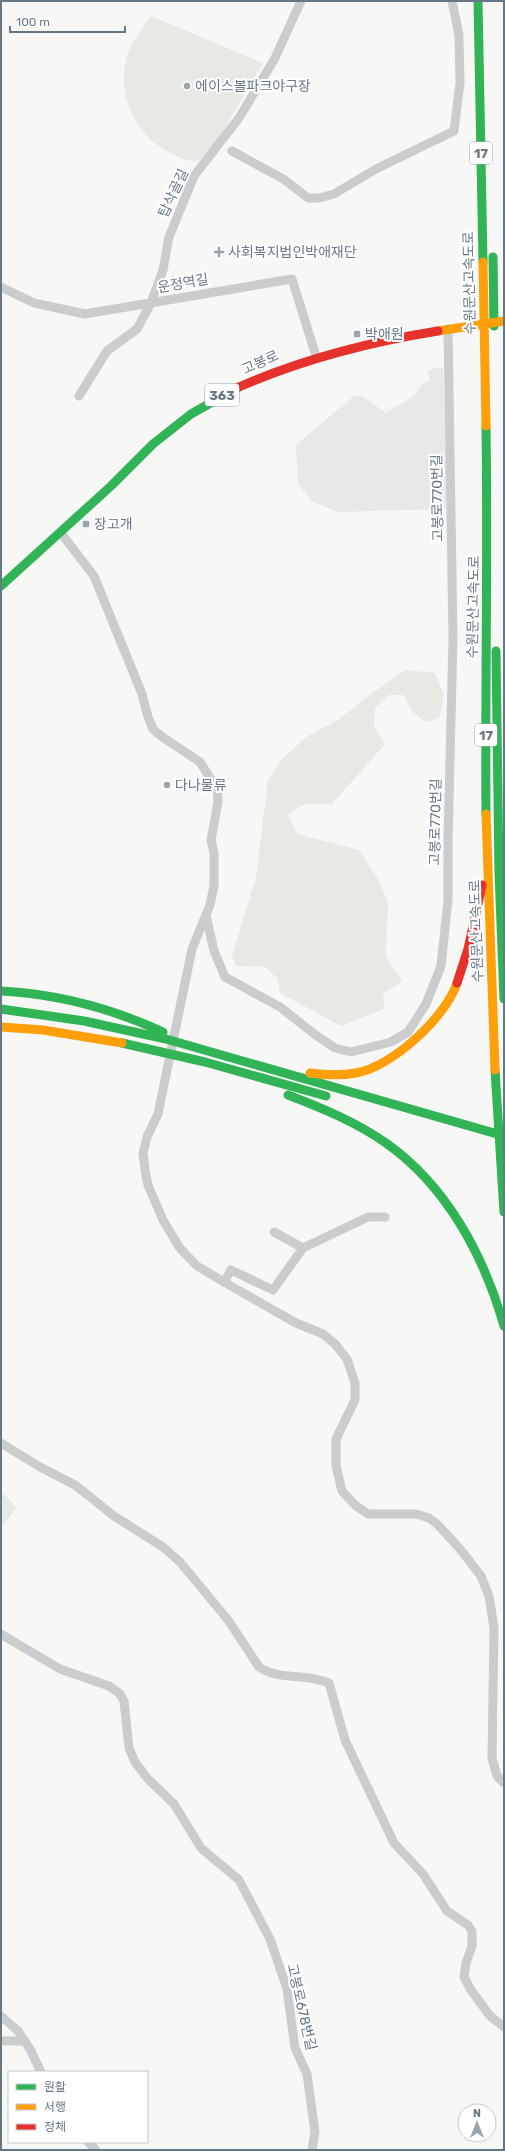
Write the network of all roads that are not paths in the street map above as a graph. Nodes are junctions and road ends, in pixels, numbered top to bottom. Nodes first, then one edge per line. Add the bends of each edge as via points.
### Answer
1 (301, 1) edge
2 (452, 1) edge
3 (478, 1) edge
4 (232, 151) dead end
5 (493, 248) dead end
6 (1, 287) edge
7 (151, 303) junction
8 (504, 321) edge
9 (448, 329) junction
10 (494, 334) dead end
11 (494, 350) dead end
12 (316, 356) junction
13 (79, 396) dead end
14 (61, 533) junction
15 (1, 586) edge
16 (496, 625) dead end
17 (496, 641) dead end
18 (487, 864) junction
19 (206, 915) junction
20 (1, 991) edge
21 (1, 997) edge
22 (504, 999) edge
23 (1, 1004) edge
24 (1, 1009) edge
25 (1, 1016) edge
26 (1, 1021) edge
27 (1, 1027) edge
28 (157, 1029) junction
29 (1, 1035) edge
30 (33, 1039) dead end
31 (108, 1039) junction
32 (54, 1042) dead end
33 (139, 1046) junction
34 (195, 1048) junction
35 (183, 1056) junction
36 (237, 1058) junction
37 (334, 1098) dead end
38 (504, 1136) edge
39 (492, 1143) dead end
40 (502, 1150) edge
41 (504, 1212) edge
42 (385, 1217) dead end
43 (274, 1232) dead end
44 (303, 1248) junction
45 (224, 1282) junction
46 (504, 1326) edge
47 (1, 1443) edge
48 (1, 1634) edge
49 (504, 1783) edge
50 (1, 2016) edge
51 (504, 2027) edge
52 (1, 2041) edge
53 (24, 2041) junction
54 (40, 2071) edge
55 (312, 2150) edge

1 - 7 street, 탑삭골길 via 275,58 239,118 194,176 169,237 163,270
2 - 4 street via 459,35 460,83 454,130 376,169 334,194 319,198 308,198 285,180
3 - 18 main road, 수원문산고속도로 / 17 via 488,554 485,699
5 - 10 main road, 수원문산고속도로
6 - 7 street, 운정역길 via 34,303 85,314
7 - 12 street, 운정역길 via 292,279
7 - 13 street, 탑삭골길 via 137,329 107,351
8 - 9 main road, 고봉로 / 363
9 - 12 main road, 고봉로 / 363
9 - 19 street, 고봉로770번길 via 453,638 448,900 441,966 426,1004 408,1032 391,1042 350,1052 336,1048 280,1007 225,977 214,951
11 - 16 main road, 수원문산고속도로
12 - 14 main road, 고봉로 / 363 via 288,365 225,394 186,418 153,444
14 - 15 main road, 고봉로 / 363
14 - 19 street via 94,576 154,729 200,762 217,789 218,802 211,840 214,853 214,886
17 - 22 main road, 수원문산고속도로 / 17 via 499,872
18 - 36 main road via 468,949 453,996 440,1014 396,1056 357,1073 328,1075 296,1072
18 - 40 main road, 수원문산고속도로 / 17 via 497,1118
19 - 45 street via 192,949 158,1114 147,1137 143,1153 148,1185 163,1220 179,1247 197,1266
20 - 28 main road via 52,996 110,1010
21 - 28 main road via 69,1005
23 - 34 main road via 104,1019
24 - 34 main road via 107,1025
25 - 33 main road via 64,1024 108,1034
26 - 31 main road
27 - 31 main road
28 - 34 main road
29 - 30 main road
31 - 33 main road
32 - 33 main road
33 - 35 main road
34 - 36 main road
35 - 37 main road
35 - 46 main road via 314,1105 386,1143 431,1185 465,1232 482,1263
36 - 38 main road
39 - 40 main road
40 - 41 main road, 수원문산고속도로 / 17
42 - 44 street via 368,1217
43 - 44 street
44 - 45 street via 273,1290 231,1270
45 - 49 street via 296,1323 322,1334 335,1344 347,1359 355,1383 355,1400 339,1431 335,1457 339,1483 348,1498 368,1514 376,1516 416,1514 429,1518 460,1549 481,1576 489,1596 494,1628 492,1758 497,1776
47 - 51 street via 75,1485 114,1516 163,1547 180,1562 228,1620 259,1667 285,1676 320,1679 329,1683 345,1740 394,1843 423,1874 447,1911 472,1930 472,1946 464,1977 490,2016
48 - 55 street, 고봉로678번길 via 60,1669 109,1686 120,1694 124,1701 129,1748 135,1762 148,1779 174,1804 201,1848 239,1880 270,1939 287,1989 295,2048 307,2074 315,2132
50 - 53 street via 18,2031
52 - 53 street
53 - 54 street

